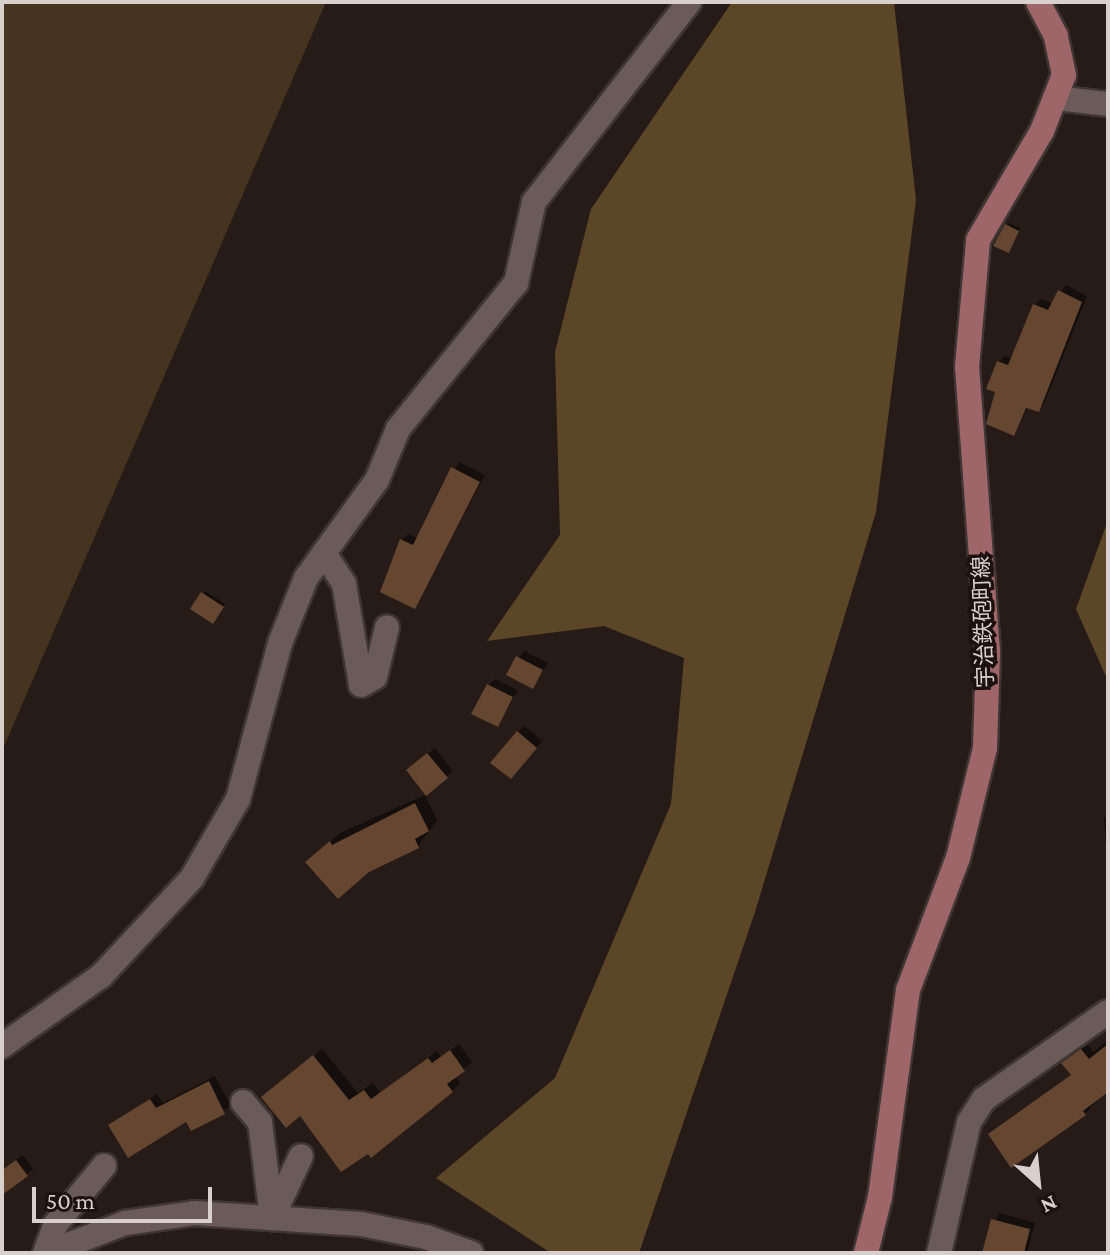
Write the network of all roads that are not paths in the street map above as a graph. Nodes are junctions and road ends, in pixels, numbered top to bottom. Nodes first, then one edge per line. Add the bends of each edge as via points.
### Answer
1 (689, 2) edge
2 (1038, 2) edge
3 (1055, 98) junction
4 (1108, 104) edge
5 (324, 553) junction
6 (387, 627) dead end
7 (1108, 1012) edge
8 (2, 1046) edge
9 (243, 1102) dead end
10 (301, 1156) dead end
11 (104, 1166) dead end
12 (272, 1218) junction
13 (46, 1253) edge
14 (471, 1253) edge
15 (866, 1253) edge
16 (939, 1253) edge

1 - 5 street via 534,202 516,283 398,429 377,480
2 - 3 main road, 宇治鉄砲町線 via 1056,36 1064,75
3 - 4 street
3 - 15 main road, 宇治鉄砲町線 via 1042,131 978,240 967,367 988,652 985,748 958,858 908,990 880,1197
5 - 6 street via 344,584 361,685 375,677
5 - 8 street via 306,578 280,643 238,799 192,878 101,976
7 - 16 street via 984,1099 969,1122
9 - 12 street via 260,1122
10 - 12 street
11 - 13 street via 55,1225
12 - 13 street via 194,1213 125,1223
12 - 14 street via 361,1224

